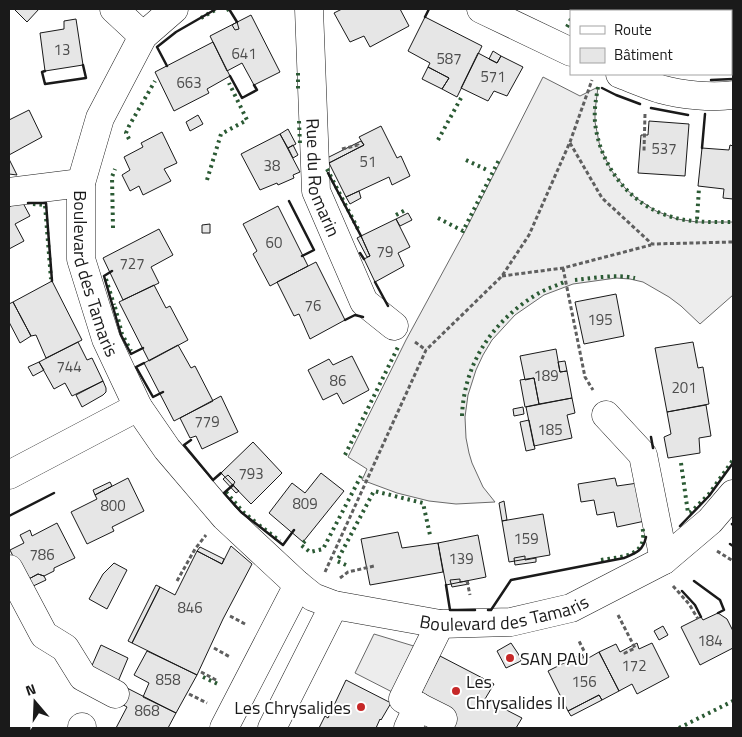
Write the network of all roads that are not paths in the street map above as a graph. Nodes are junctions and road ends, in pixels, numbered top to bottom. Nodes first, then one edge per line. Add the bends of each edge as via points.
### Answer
1 (114, 9) edge
2 (174, 9) edge
3 (309, 9) edge
4 (481, 9) edge
5 (143, 36) junction
6 (570, 52) edge
7 (623, 75) edge
8 (733, 95) edge
9 (82, 183) junction
10 (9, 192) edge
11 (394, 326) dead end
12 (138, 407) junction
13 (606, 415) road end
14 (9, 475) edge
15 (733, 494) edge
16 (664, 560) junction
17 (9, 569) edge
18 (315, 596) junction
19 (440, 624) junction
20 (116, 694) dead end
21 (413, 717) edge
22 (443, 719) dead end
23 (224, 728) edge
24 (272, 728) edge

1 - 5 street
2 - 5 street, Boulevard des Tamaris
3 - 11 street, Rue du Romarin via 316,190 364,302
4 - 6 street
5 - 9 street, Boulevard des Tamaris via 100,118
7 - 8 street via 685,94
9 - 10 street
9 - 12 street, Boulevard des Tamaris via 81,259 106,339
12 - 14 street
12 - 18 street, Boulevard des Tamaris via 167,449 225,517
13 - 16 street via 643,455
15 - 16 street, Boulevard des Tamaris via 710,521
16 - 19 street, Boulevard des Tamaris via 571,608 510,622
17 - 20 street via 44,635 65,648 83,676
18 - 19 street, Boulevard des Tamaris
18 - 23 street
18 - 24 street
19 - 21 street via 403,699
21 - 22 street

